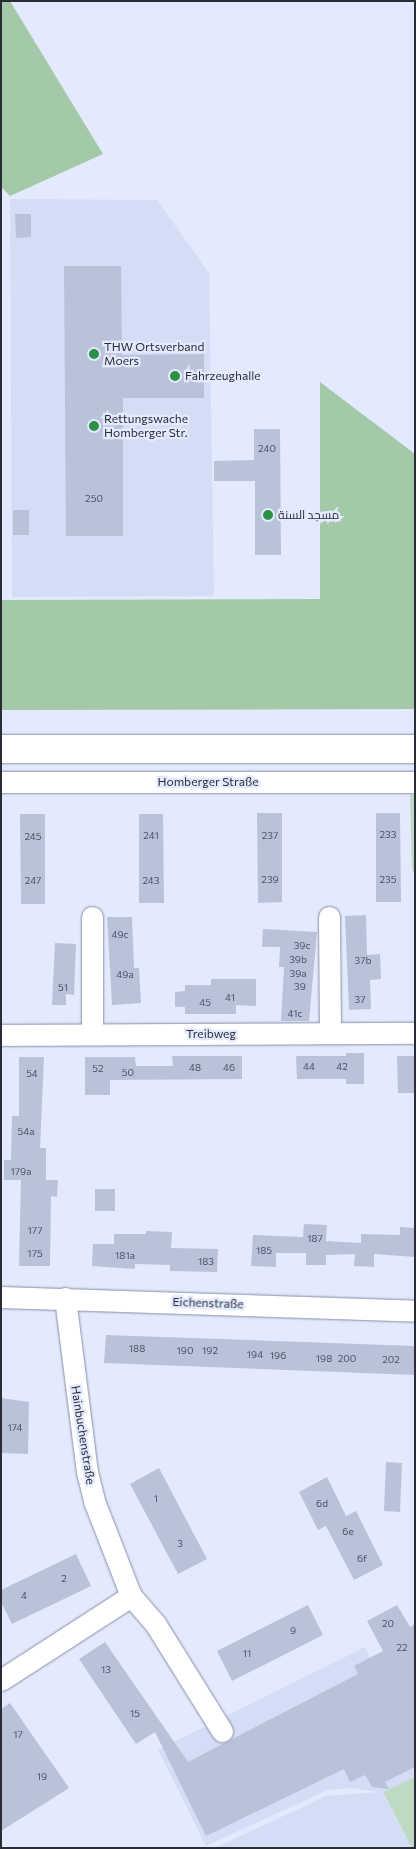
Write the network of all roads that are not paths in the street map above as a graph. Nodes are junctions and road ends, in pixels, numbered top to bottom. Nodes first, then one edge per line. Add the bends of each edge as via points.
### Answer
1 (2, 749) edge
2 (415, 749) edge
3 (1, 781) edge
4 (415, 782) edge
5 (92, 917) dead end
6 (329, 917) dead end
7 (330, 1033) junction
8 (415, 1033) edge
9 (92, 1034) junction
10 (1, 1035) edge
11 (1, 1297) edge
12 (65, 1298) junction
13 (415, 1311) edge
14 (131, 1596) junction
15 (1, 1680) edge
16 (222, 1730) dead end

1 - 2 main road
1 - 3 street
3 - 4 street, Homberger Straße
5 - 9 street
6 - 7 street
7 - 8 street, Treibweg
7 - 9 street, Treibweg
9 - 10 street, Treibweg
11 - 12 street, Eichenstraße
12 - 13 street, Eichenstraße
12 - 14 street, Hainbuchenstraße via 87,1472
14 - 15 street
14 - 16 street, Hainbuchenstraße via 156,1625

